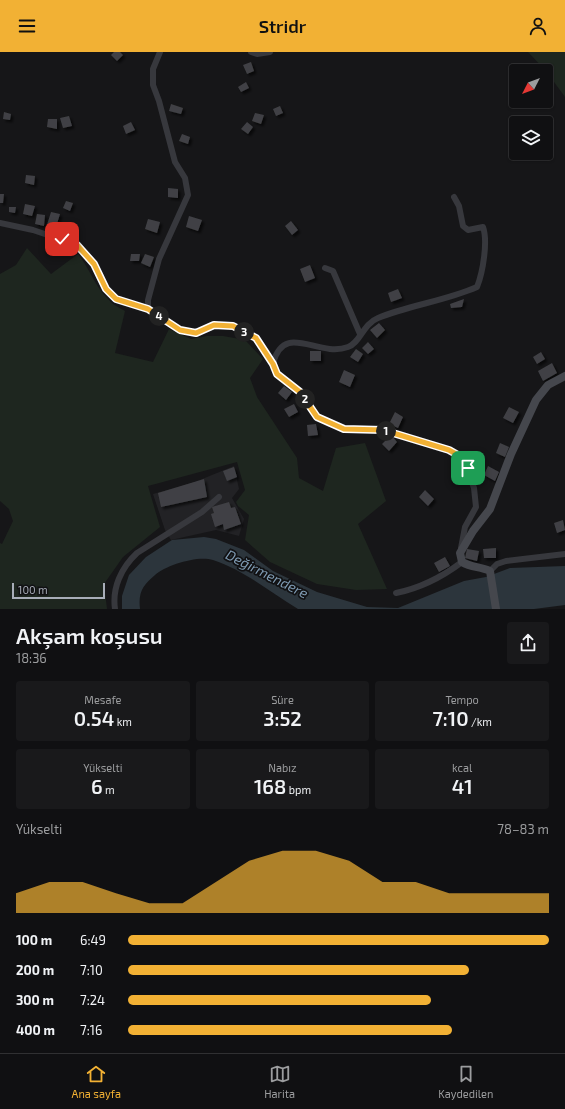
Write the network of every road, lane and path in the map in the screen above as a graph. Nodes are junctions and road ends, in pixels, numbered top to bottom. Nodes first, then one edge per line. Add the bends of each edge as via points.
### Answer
1 (160, 52) edge
2 (251, 52) edge
3 (270, 52) edge
4 (454, 197) dead end
5 (0, 223) edge
6 (325, 268) dead end
7 (148, 309) junction
8 (360, 334) junction
9 (273, 364) junction
10 (565, 376) edge
11 (219, 497) dead end
12 (565, 554) edge
13 (461, 558) junction
14 (490, 571) junction
15 (396, 593) dead end
16 (115, 609) edge
17 (496, 609) edge

1 - 7 street via 152,69 153,85 175,162 185,178 188,195 159,259
2 - 3 street
4 - 8 street via 459,206 463,226 468,230 483,227 485,233 482,275 477,287 376,318
5 - 7 street via 33,230 77,245 94,264 106,289 116,299
6 - 8 street via 333,272
7 - 9 street via 180,330 196,333 214,325 233,326 256,338
8 - 9 street via 349,347 333,349 317,348 298,342 286,343 277,351
9 - 13 street via 277,374 300,392 317,417 330,424 344,429 383,430 449,450 463,458 474,488 476,507 465,527
10 - 13 street via 548,386 536,400 511,454 490,509 473,531
11 - 16 street via 202,512 129,560 118,580 113,598
12 - 14 street via 506,560
13 - 14 street via 470,567
13 - 15 street via 443,576 411,590
14 - 17 street

